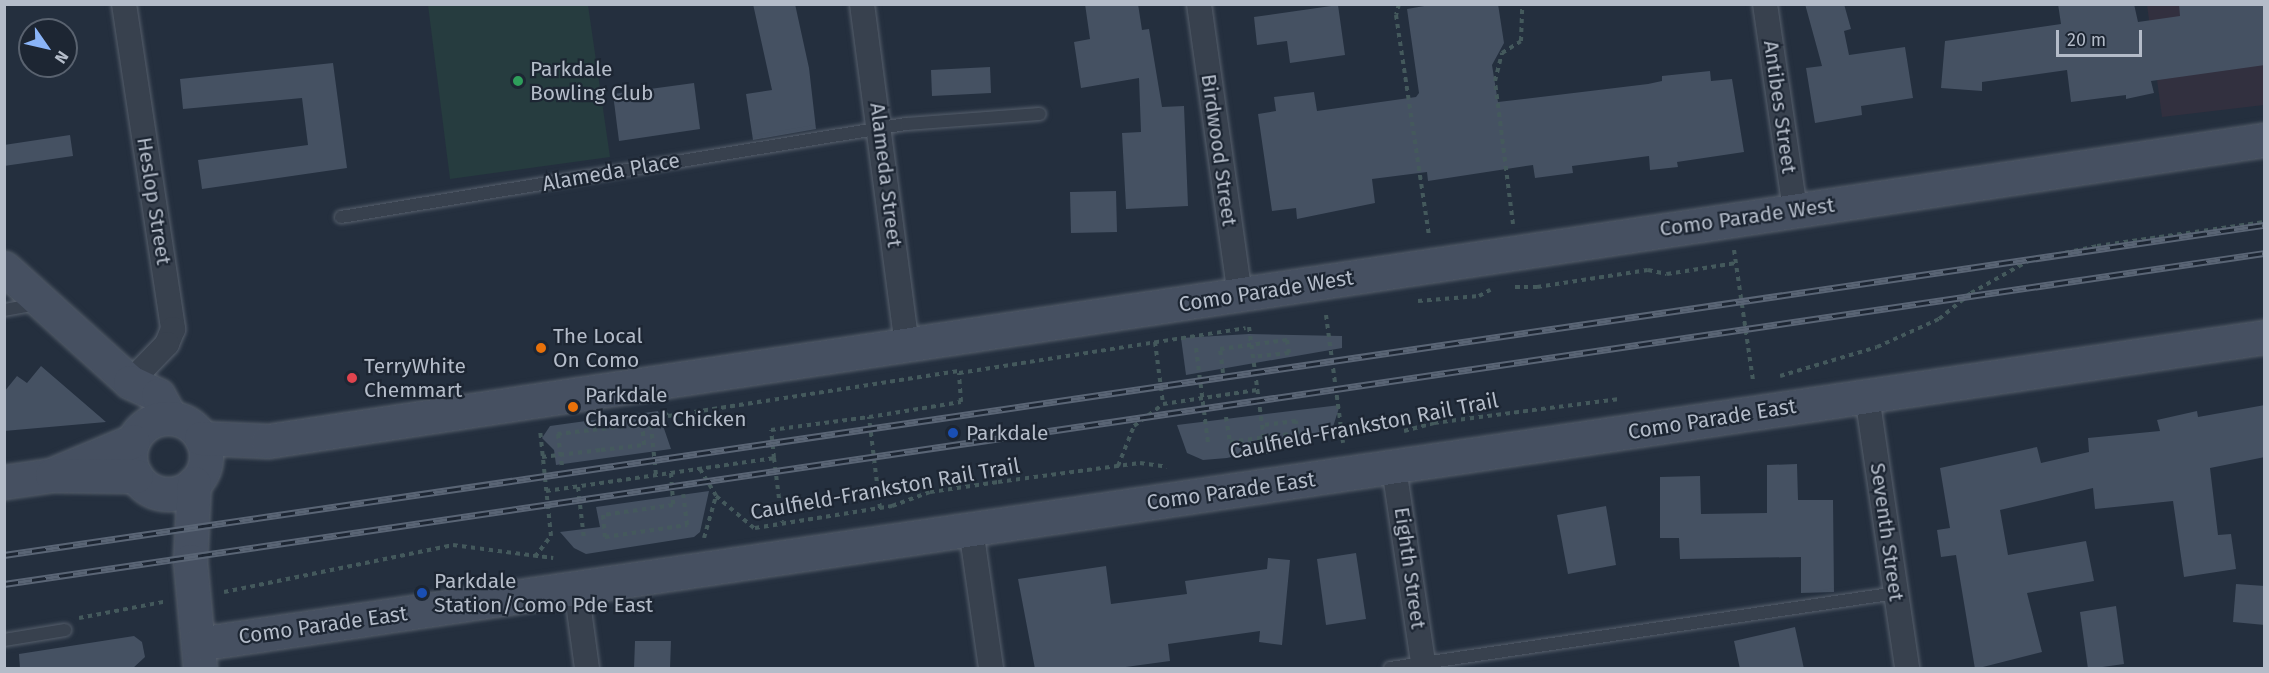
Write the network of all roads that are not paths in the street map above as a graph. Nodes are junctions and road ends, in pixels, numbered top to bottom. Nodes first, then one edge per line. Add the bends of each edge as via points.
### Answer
1 (124, 4) edge
2 (862, 4) edge
3 (1199, 4) edge
4 (1765, 4) edge
5 (1040, 114) dead end
6 (881, 128) junction
7 (2265, 140) edge
8 (1795, 210) junction
9 (341, 217) dead end
10 (4, 268) edge
11 (1239, 296) junction
12 (43, 303) junction
13 (4, 310) edge
14 (2265, 337) edge
15 (907, 346) junction
16 (130, 381) junction
17 (1867, 396) junction
18 (171, 418) junction
19 (135, 437) junction
20 (199, 463) junction
21 (1394, 468) junction
22 (52, 475) junction
23 (4, 482) edge
24 (145, 484) junction
25 (971, 529) junction
26 (190, 561) junction
27 (576, 588) junction
28 (1896, 593) junction
29 (65, 630) dead end
30 (4, 640) edge
31 (199, 656) edge
32 (1424, 666) edge
33 (587, 669) edge
34 (991, 669) edge
35 (1390, 669) edge
36 (1907, 669) edge

1 - 16 street, Heslop Street via 172,329 167,344
2 - 6 street, Alameda Street
3 - 11 street, Birdwood Street
4 - 8 street, Antibes Street
5 - 6 lane, Alameda Place
6 - 9 lane, Alameda Place
6 - 15 street, Alameda Street
7 - 8 street, Como Parade West
8 - 11 street, Como Parade West
10 - 12 street
11 - 15 street, Como Parade West
12 - 13 lane
12 - 16 street
14 - 17 street, Como Parade East
15 - 20 street, Como Parade West via 268,441
16 - 18 street via 158,395
16 - 19 street
17 - 21 street, Como Parade East
17 - 28 street, Seventh Street
18 - 19 street via 152,422
18 - 20 street via 194,428
19 - 22 street
19 - 24 street via 131,465
20 - 24 street via 175,493
20 - 26 street
21 - 25 street, Como Parade East
21 - 32 street, Eighth Street
22 - 23 street
22 - 24 street
24 - 26 street
25 - 27 street, Como Parade East
25 - 34 street
26 - 31 street
27 - 31 street, Como Parade East
27 - 33 street
28 - 32 lane
28 - 36 street, Seventh Street
29 - 30 lane
32 - 35 lane

